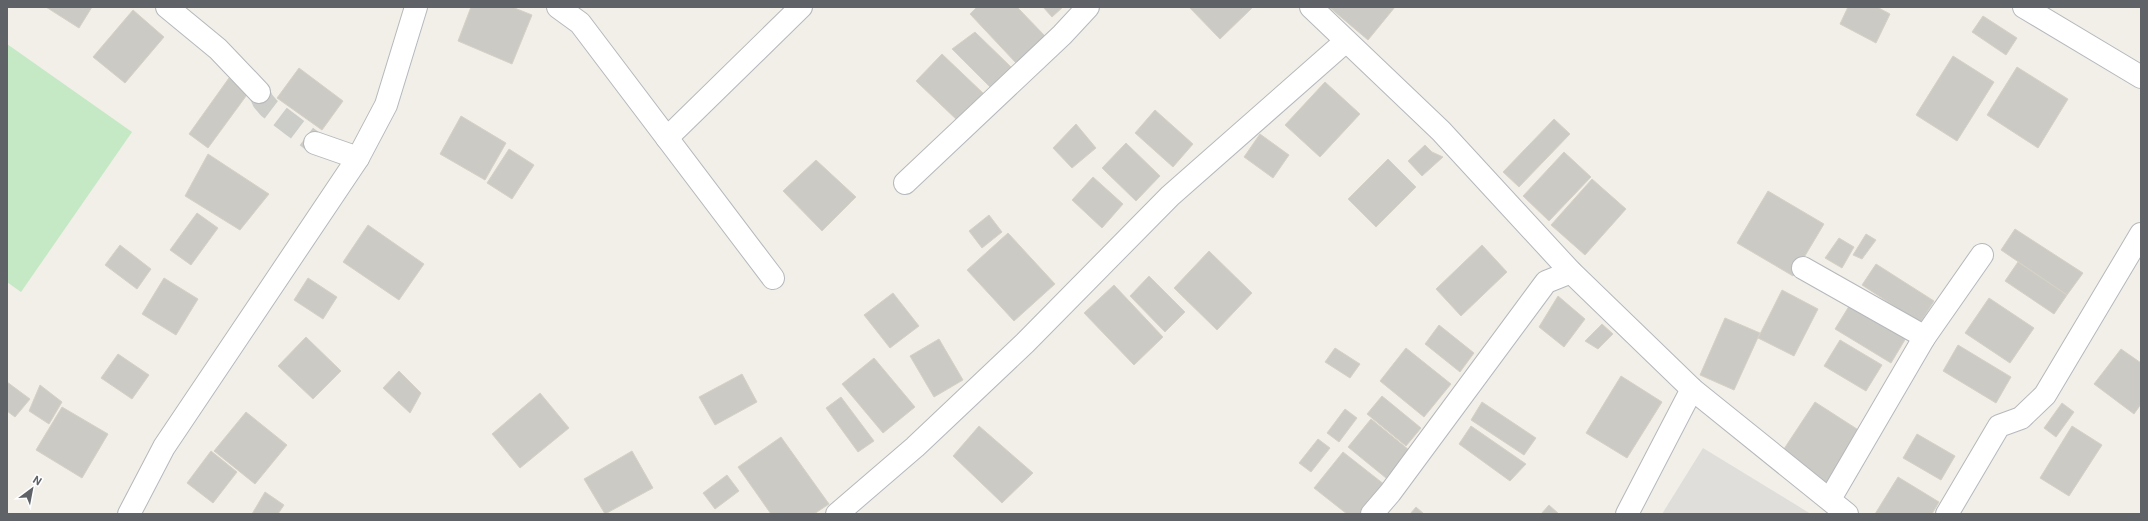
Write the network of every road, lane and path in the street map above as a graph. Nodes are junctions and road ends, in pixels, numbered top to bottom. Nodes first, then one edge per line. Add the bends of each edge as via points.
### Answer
1 (167, 7) edge
2 (416, 7) edge
3 (558, 7) edge
4 (801, 7) edge
5 (1088, 7) edge
6 (1311, 7) edge
7 (2024, 7) edge
8 (1346, 41) junction
9 (2141, 77) edge
10 (259, 92) tunnel mouth
11 (667, 138) junction
12 (315, 143) tunnel mouth
13 (358, 158) junction
14 (905, 183) dead end
15 (2141, 234) edge
16 (1982, 255) dead end
17 (1802, 268) dead end
18 (1572, 272) junction
19 (773, 278) dead end
20 (1924, 338) junction
21 (1692, 389) junction
22 (1830, 500) junction
23 (129, 514) edge
24 (837, 514) edge
25 (1372, 514) edge
26 (1627, 514) edge
27 (1847, 514) edge
28 (1947, 514) edge

1 - 10 street via 218,49
2 - 13 street via 386,105
3 - 11 street via 580,23
4 - 11 street
5 - 14 street
6 - 8 street
7 - 9 street
8 - 18 street via 1441,131
8 - 24 street via 1170,196 1025,343 915,447
11 - 19 street
12 - 13 street
13 - 23 street via 164,447
15 - 28 street via 2045,395 2021,418 1999,426
16 - 20 street
17 - 20 street
18 - 21 street
18 - 25 street via 1546,282
20 - 22 street
21 - 22 street
21 - 26 street
22 - 27 street

